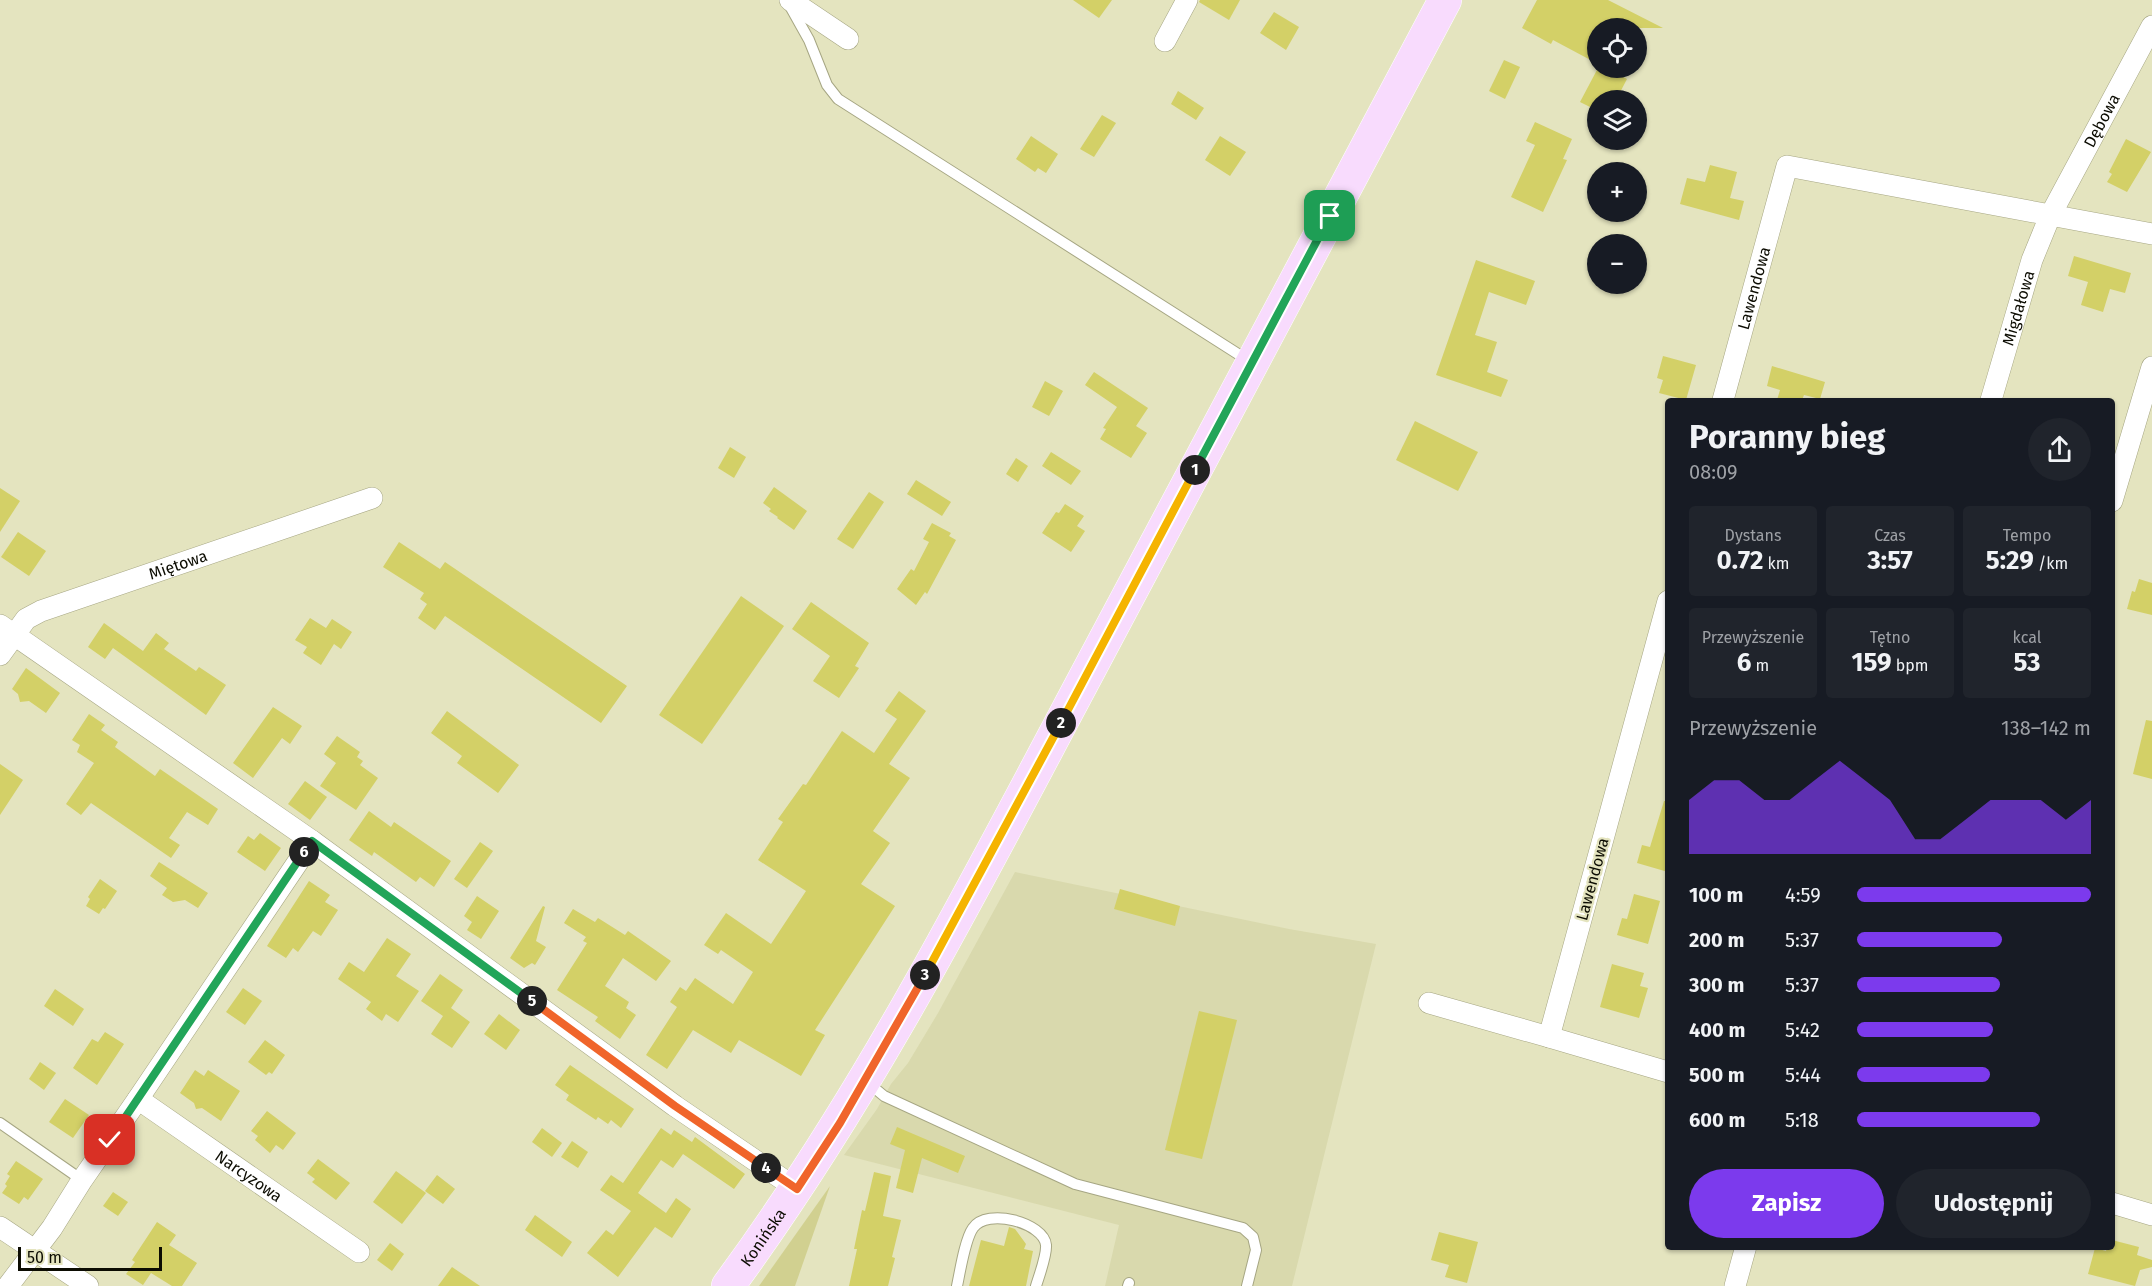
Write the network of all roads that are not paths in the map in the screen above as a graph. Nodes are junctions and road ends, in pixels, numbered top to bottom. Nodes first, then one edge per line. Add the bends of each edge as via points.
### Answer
1 (788, 0) edge
2 (1187, 0) edge
3 (1444, 0) edge
4 (2152, 26) edge
5 (848, 39) dead end
6 (1165, 40) dead end
7 (2050, 216) junction
8 (2152, 234) edge
9 (1252, 362) junction
10 (2152, 367) edge
11 (1724, 398) edge
12 (1992, 398) edge
13 (2115, 491) edge
14 (372, 498) dead end
15 (1665, 612) edge
16 (7, 630) edge
17 (0, 655) edge
18 (312, 841) junction
19 (1430, 1003) dead end
20 (1549, 1036) junction
21 (1665, 1070) edge
22 (865, 1080) junction
23 (138, 1100) junction
24 (0, 1123) edge
25 (82, 1180) junction
26 (797, 1189) junction
27 (2115, 1204) edge
28 (2152, 1215) edge
29 (0, 1227) edge
30 (1745, 1250) edge
31 (36, 1252) junction
32 (359, 1252) dead end
33 (8, 1286) edge
34 (88, 1286) edge
35 (728, 1286) edge
36 (957, 1286) edge
37 (1036, 1286) edge
38 (1247, 1286) edge
39 (1735, 1286) edge

1 - 5 street
1 - 9 lane via 827,85 838,99
2 - 6 street
3 - 9 main road, Konińska
4 - 7 street, Dębowa
7 - 8 street
7 - 11 street, Lawendowa via 1787,166
7 - 12 street, Migdałowa via 2032,260
9 - 22 main road, Konińska via 989,858
10 - 13 street
14 - 16 street, Miętowa via 41,611
15 - 20 street, Lawendowa
16 - 17 street, Miętowa
16 - 18 street
18 - 23 street
18 - 26 street via 675,1106
19 - 20 street
20 - 21 street
22 - 26 main road, Konińska
22 - 38 lane via 884,1096 1075,1184 1243,1228 1253,1237 1256,1250
23 - 25 street
23 - 32 street, Narcyzowa
24 - 25 lane
25 - 31 street
26 - 35 main road, Konińska
27 - 28 street
29 - 31 street
30 - 39 street
31 - 33 street
31 - 34 street
36 - 37 lane via 972,1228 983,1219 996,1216 1040,1233 1046,1245

